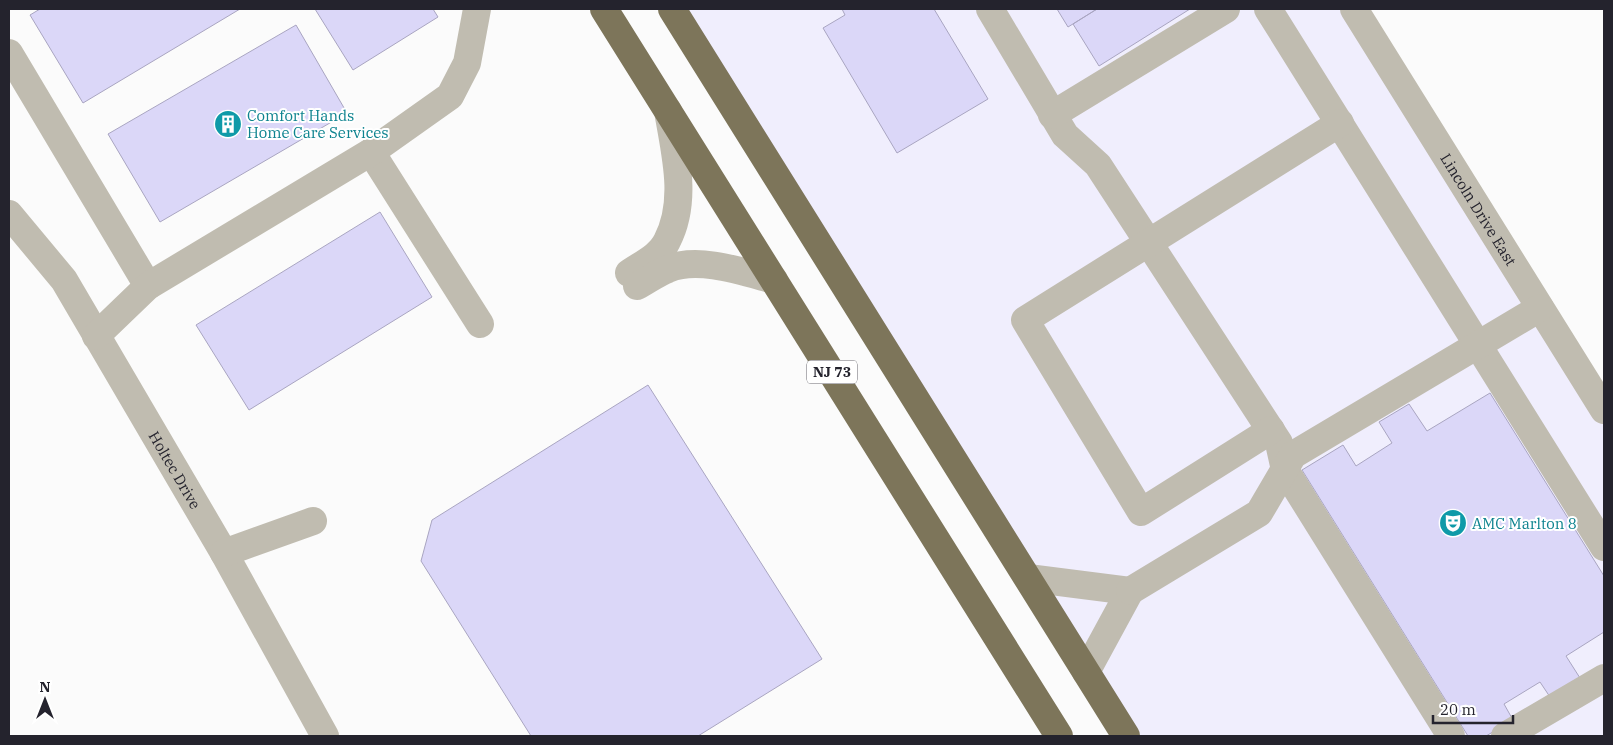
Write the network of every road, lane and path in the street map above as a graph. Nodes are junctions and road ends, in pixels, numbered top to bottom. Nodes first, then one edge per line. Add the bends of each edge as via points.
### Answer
1 (477, 9) edge
2 (604, 9) edge
3 (672, 9) edge
4 (990, 9) edge
5 (1226, 9) edge
6 (1268, 9) edge
7 (1354, 9) edge
8 (9, 53) edge
9 (668, 110) junction
10 (1052, 115) junction
11 (1340, 124) junction
12 (371, 152) junction
13 (9, 214) edge
14 (1149, 242) junction
15 (774, 280) junction
16 (148, 286) junction
17 (1540, 308) junction
18 (480, 324) dead end
19 (96, 336) junction
20 (1478, 345) junction
21 (1604, 410) edge
22 (1271, 430) junction
23 (1284, 470) junction
24 (313, 520) dead end
25 (1604, 547) edge
26 (224, 553) junction
27 (1028, 578) junction
28 (1130, 591) junction
29 (1086, 672) junction
30 (1604, 678) edge
31 (325, 736) edge
32 (1060, 736) edge
33 (1126, 736) edge
34 (1451, 736) edge
35 (1505, 736) edge

1 - 12 street via 467,63 450,96
2 - 9 highway, NJ 73
3 - 27 highway
4 - 10 street
5 - 10 street
6 - 11 street
7 - 17 street, Lincoln Drive East
8 - 16 street
9 - 15 highway, NJ 73
9 - 15 street via 680,193 677,209 667,242 633,279 669,268 704,264
10 - 14 street via 1065,135 1098,165
11 - 14 street
11 - 20 street
12 - 16 street
12 - 18 street
13 - 19 street, Holtec Drive via 64,280
14 - 22 street
14 - 22 street via 1026,320 1141,512
15 - 32 highway, NJ 73
16 - 19 street
17 - 20 street
17 - 21 street, Lincoln Drive East
19 - 26 street, Holtec Drive
20 - 23 street via 1293,455
20 - 25 street
22 - 23 street via 1279,443
23 - 28 street via 1259,513
23 - 34 street
24 - 26 street
26 - 31 street, Holtec Drive
27 - 28 street
27 - 29 highway
28 - 29 street
29 - 33 highway
30 - 35 street

